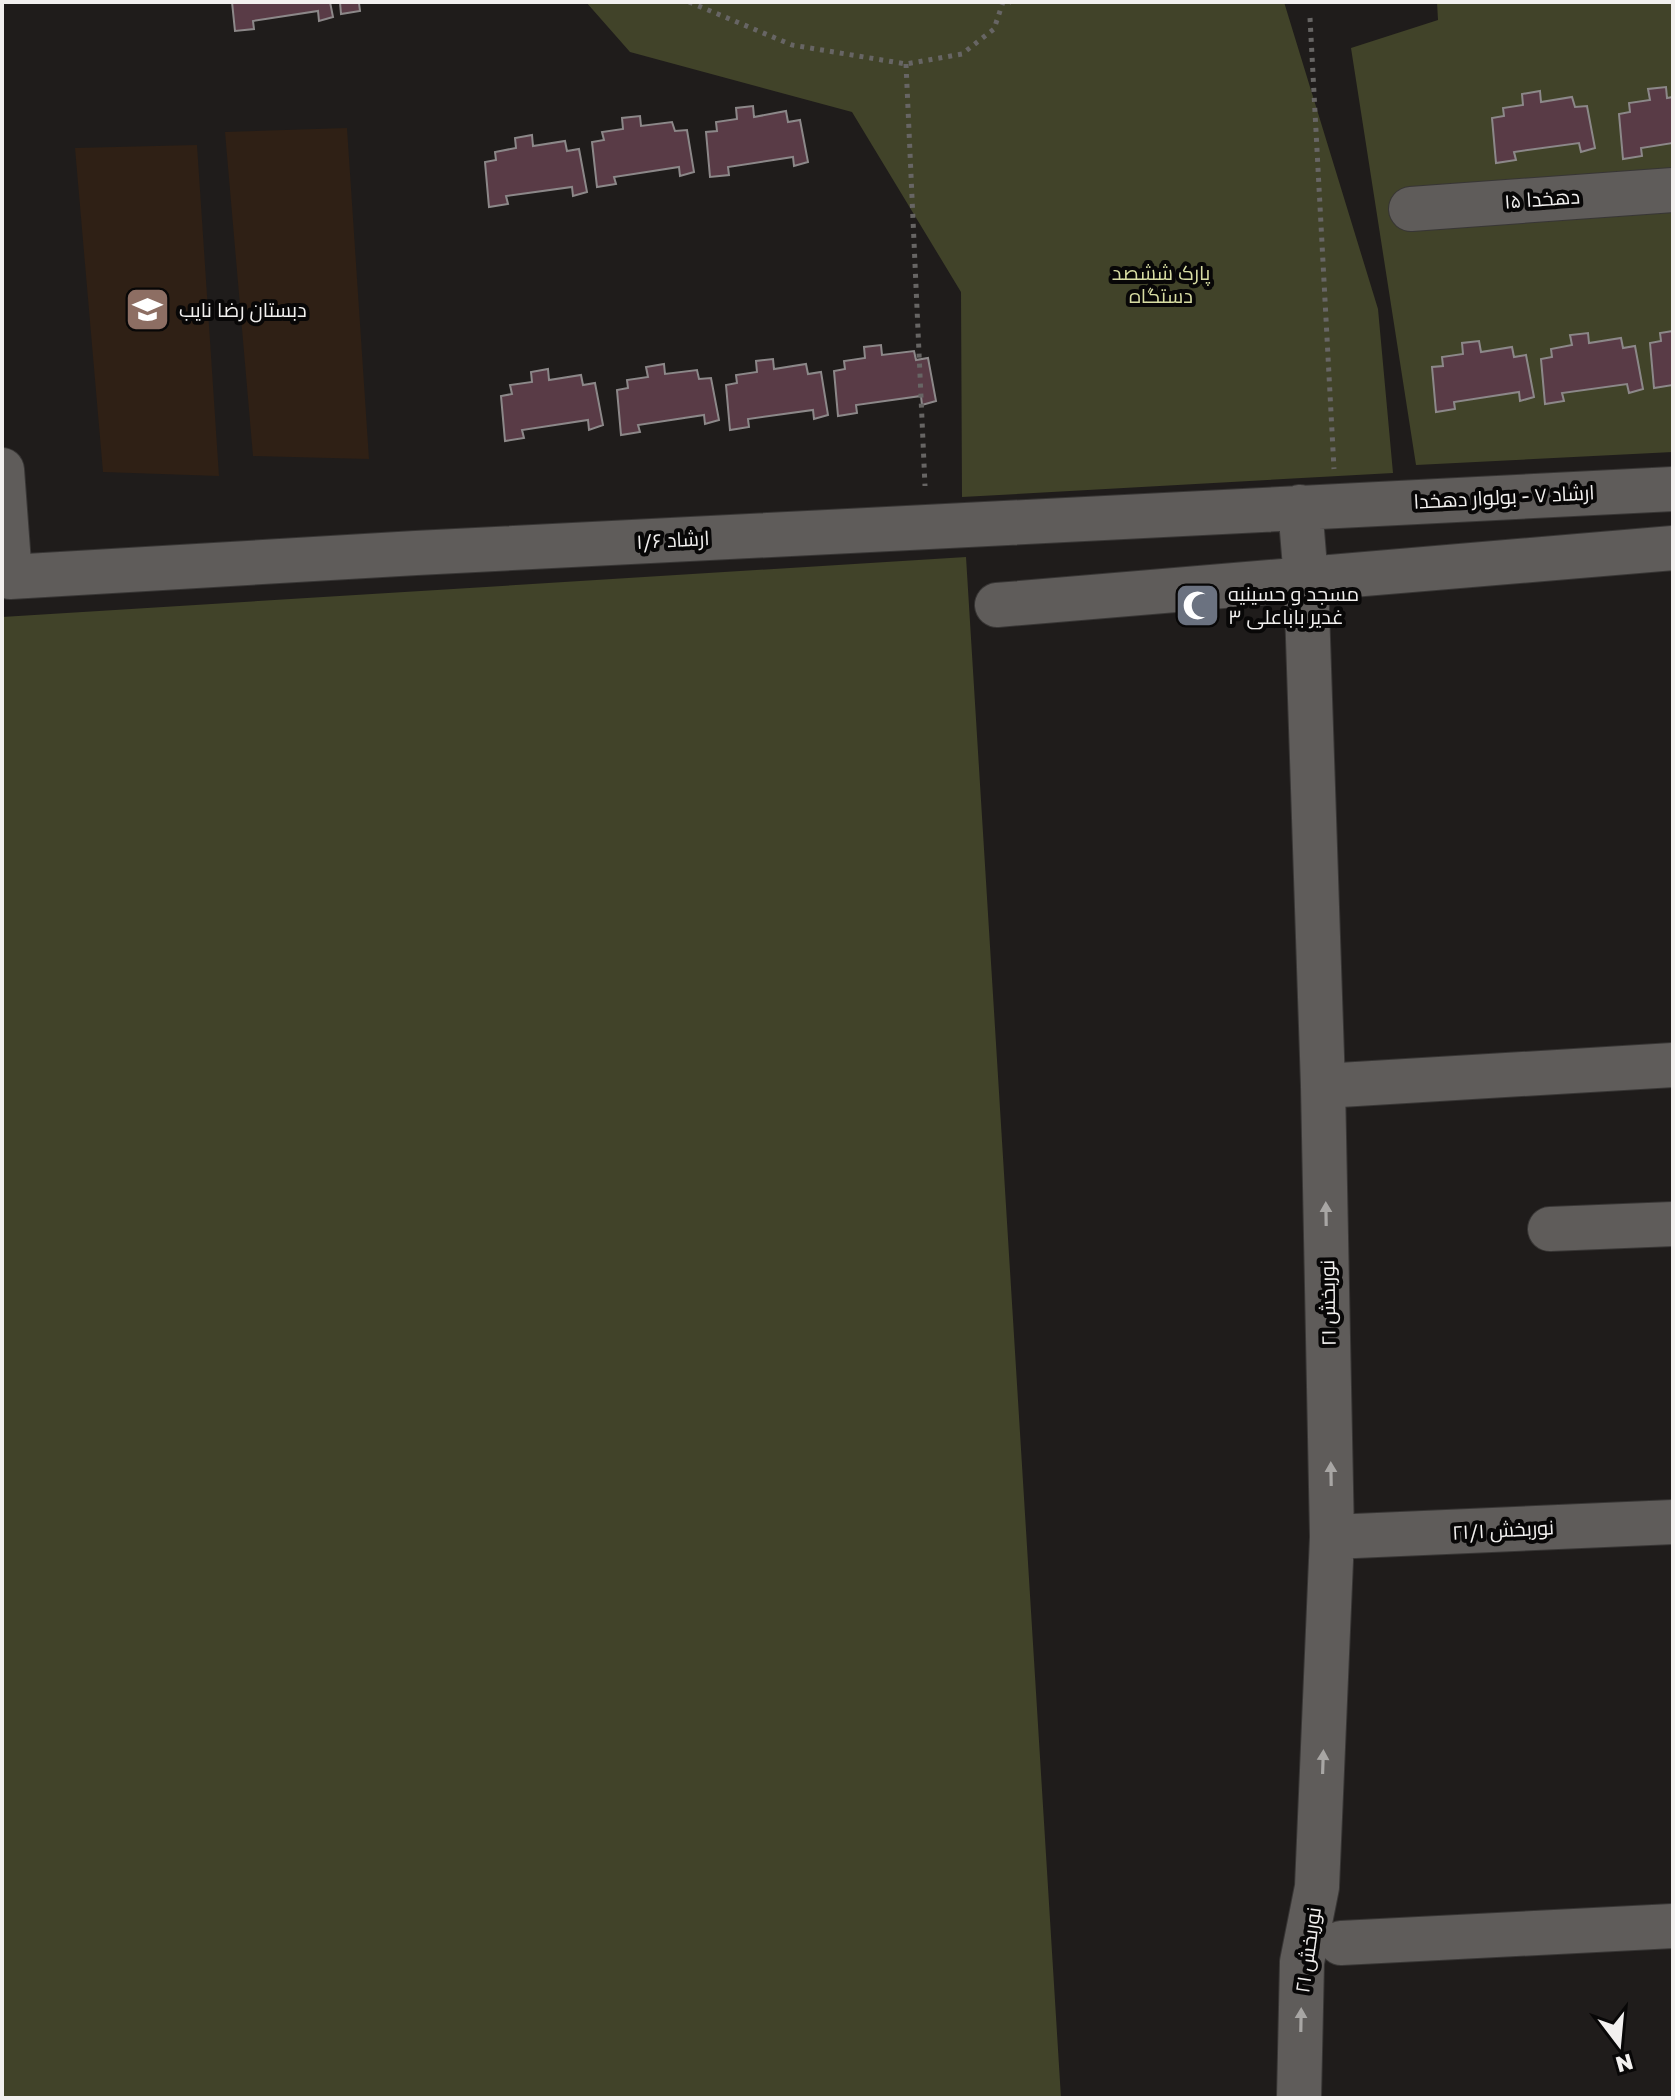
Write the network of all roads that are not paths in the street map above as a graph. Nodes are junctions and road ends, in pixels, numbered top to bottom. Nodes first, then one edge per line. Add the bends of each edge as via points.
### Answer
1 (1673, 190) edge
2 (1411, 209) dead end
3 (2, 470) edge
4 (1673, 489) edge
5 (1318, 506) junction
6 (1673, 548) edge
7 (1306, 579) junction
8 (997, 605) dead end
9 (1673, 1065) edge
10 (1323, 1086) junction
11 (1673, 1224) edge
12 (1550, 1229) dead end
13 (1673, 1522) edge
14 (1332, 1537) junction
15 (1673, 1926) edge
16 (1341, 1943) dead end
17 (1299, 2098) edge

1 - 2 street, دهخدا ۱۵
3 - 5 street, ارشاد ۱/۶ via 10,577
4 - 5 street, ارشاد ۷ - بولوار دهخدا
5 - 7 street, نوربخش ۲۱
6 - 7 street
7 - 8 street
7 - 10 street, نوربخش ۲۱
9 - 10 street
14 -> 10 street, نوربخش ۲۱
11 - 12 street
13 - 14 street, نوربخش ۲۱/۱
17 -> 14 street, نوربخش ۲۱ via 1302,1962 1317,1887
15 - 16 street

